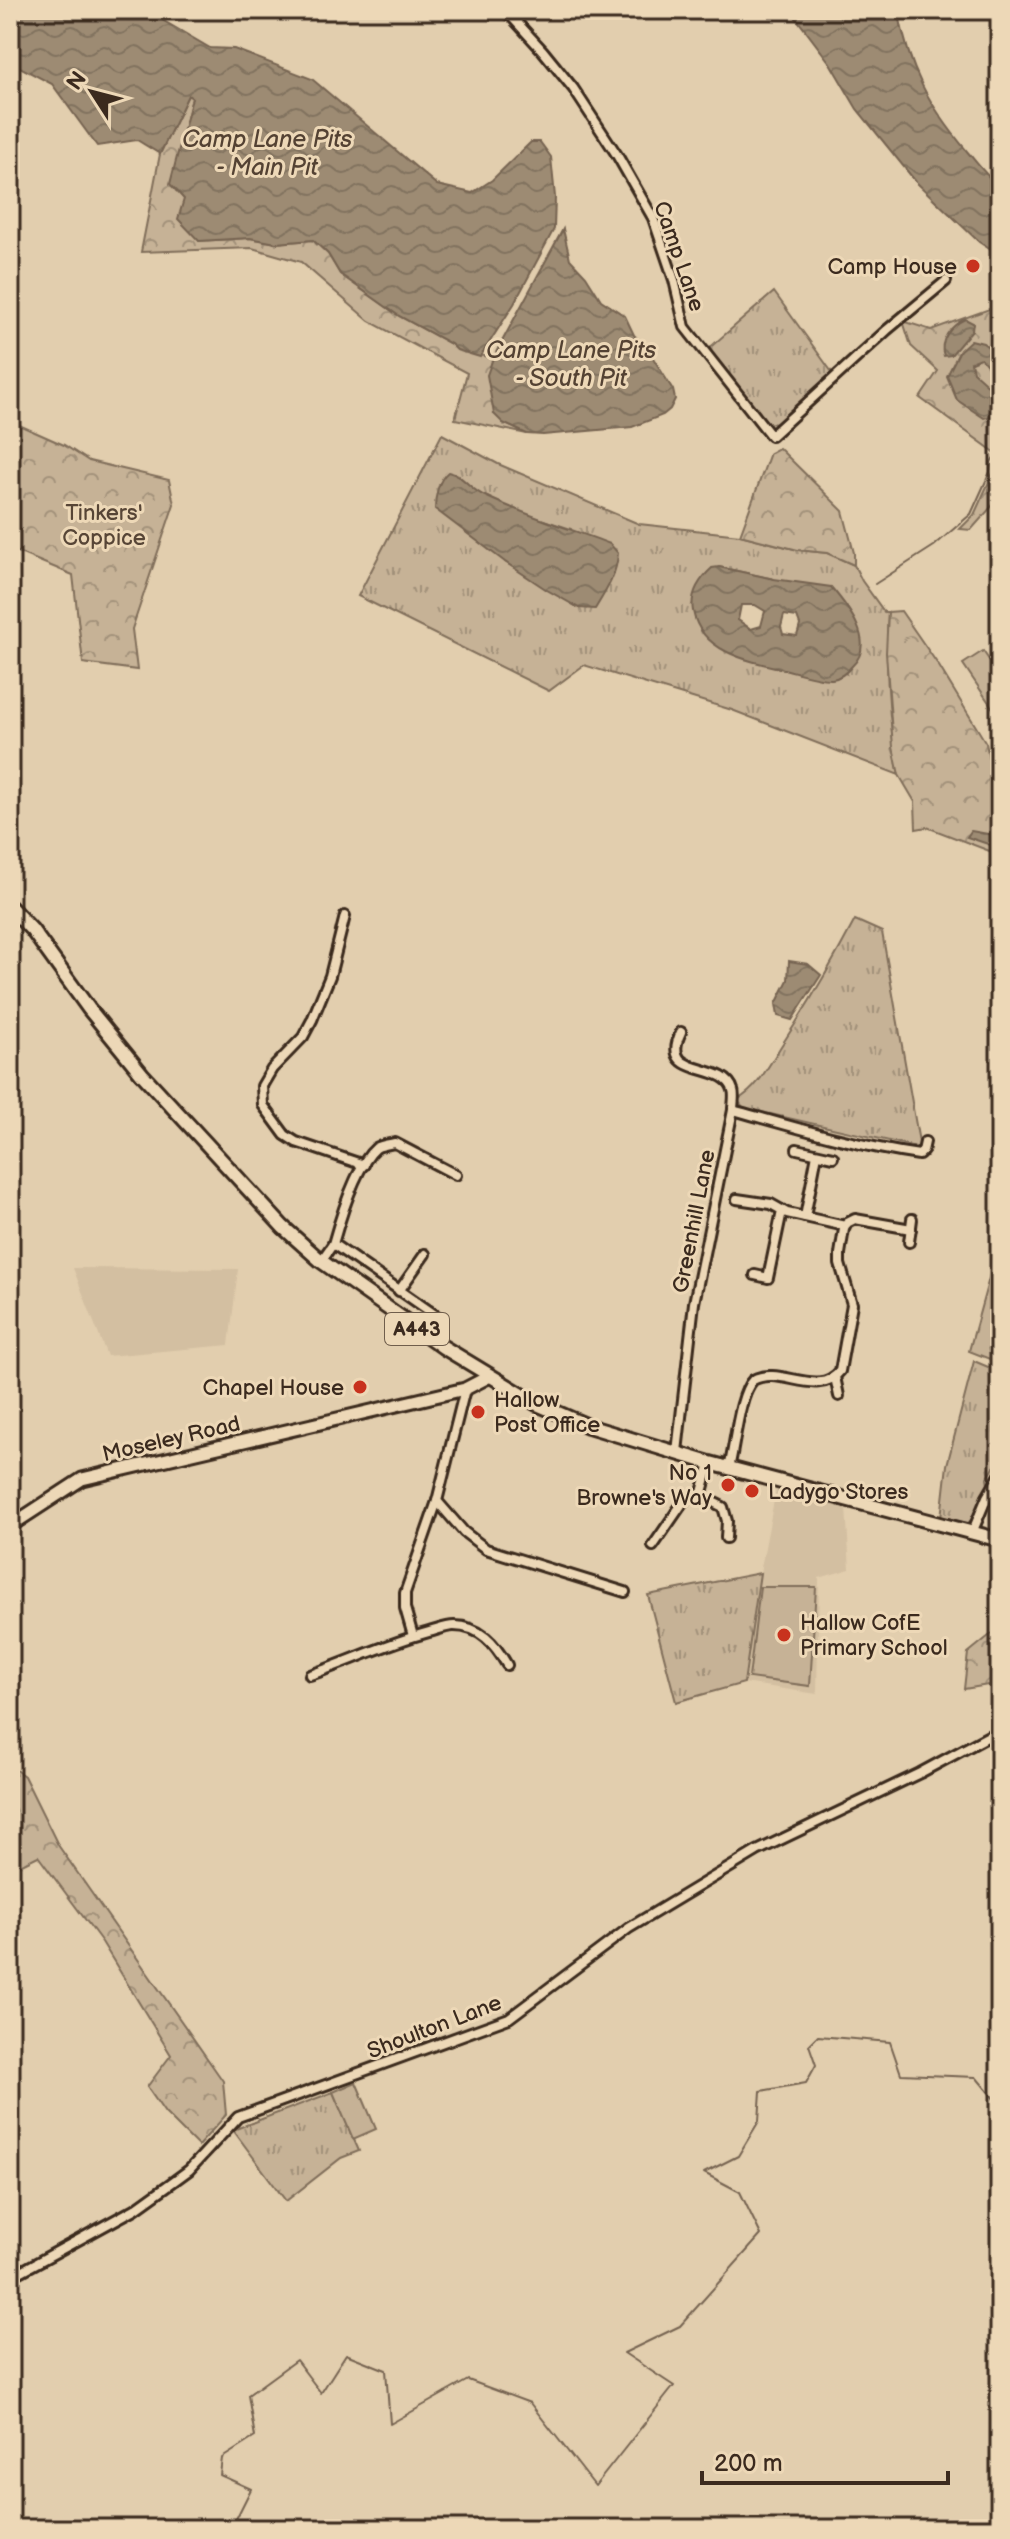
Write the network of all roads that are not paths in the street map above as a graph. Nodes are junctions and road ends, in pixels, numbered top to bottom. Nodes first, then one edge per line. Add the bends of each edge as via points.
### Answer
1 (502, 10) edge
2 (946, 281) dead end
3 (10, 907) edge
4 (345, 916) dead end
5 (681, 1032) dead end
6 (733, 1110) junction
7 (925, 1142) dead end
8 (797, 1149) dead end
9 (817, 1154) junction
10 (833, 1157) dead end
11 (364, 1165) junction
12 (456, 1175) dead end
13 (737, 1199) dead end
14 (782, 1211) junction
15 (805, 1217) junction
16 (912, 1219) dead end
17 (845, 1226) junction
18 (911, 1229) junction
19 (909, 1242) dead end
20 (333, 1244) junction
21 (425, 1254) dead end
22 (321, 1261) junction
23 (755, 1275) dead end
24 (399, 1291) junction
25 (441, 1319) dead end
26 (490, 1376) junction
27 (835, 1377) junction
28 (465, 1389) junction
29 (839, 1396) dead end
30 (677, 1452) junction
31 (710, 1463) junction
32 (729, 1468) junction
33 (1000, 1475) edge
34 (701, 1496) junction
35 (437, 1501) junction
36 (10, 1526) edge
37 (972, 1533) junction
38 (726, 1538) dead end
39 (1000, 1540) edge
40 (653, 1546) dead end
41 (625, 1592) dead end
42 (413, 1636) junction
43 (493, 1665) dead end
44 (314, 1676) dead end
45 (1000, 1730) edge
46 (10, 2280) edge

1 - 2 street, Camp Lane via 563,75 617,155 653,218 685,327 771,436
3 - 22 main road, A443 via 142,1074
4 - 11 street via 312,1020 262,1086 263,1105 296,1142
5 - 6 street via 677,1057 729,1083
6 - 7 street via 919,1155
6 - 30 street, Greenhill Lane via 694,1303
8 - 9 street
9 - 10 street
9 - 15 street
11 - 12 street via 377,1147 395,1143
11 - 20 street
13 - 14 street
14 - 15 street
14 - 23 street via 768,1278
15 - 17 street
16 - 18 street
17 - 18 street via 855,1219
17 - 27 street via 840,1264 852,1304
18 - 19 street
20 - 22 street
20 - 24 street
21 - 24 street
22 - 26 main road, A443
24 - 25 street
26 - 28 street, Moseley Road
26 - 30 main road, A443 via 588,1426
27 - 29 street
27 - 32 street via 815,1382 769,1375 753,1380 743,1395
28 - 35 street
28 - 36 street, Moseley Road via 82,1479
30 - 31 main road, A443
31 - 32 main road, A443
31 - 34 street
32 - 37 main road, A443
33 - 37 street
34 - 38 street via 723,1507
34 - 40 street via 686,1498
35 - 41 street via 486,1549
35 - 42 street via 405,1593
37 - 39 main road, A443
42 - 43 street via 467,1628 490,1641 505,1662
42 - 44 street
45 - 46 street, Shoulton Lane via 757,1851 629,1928 509,2018 238,2117 189,2170 135,2209

